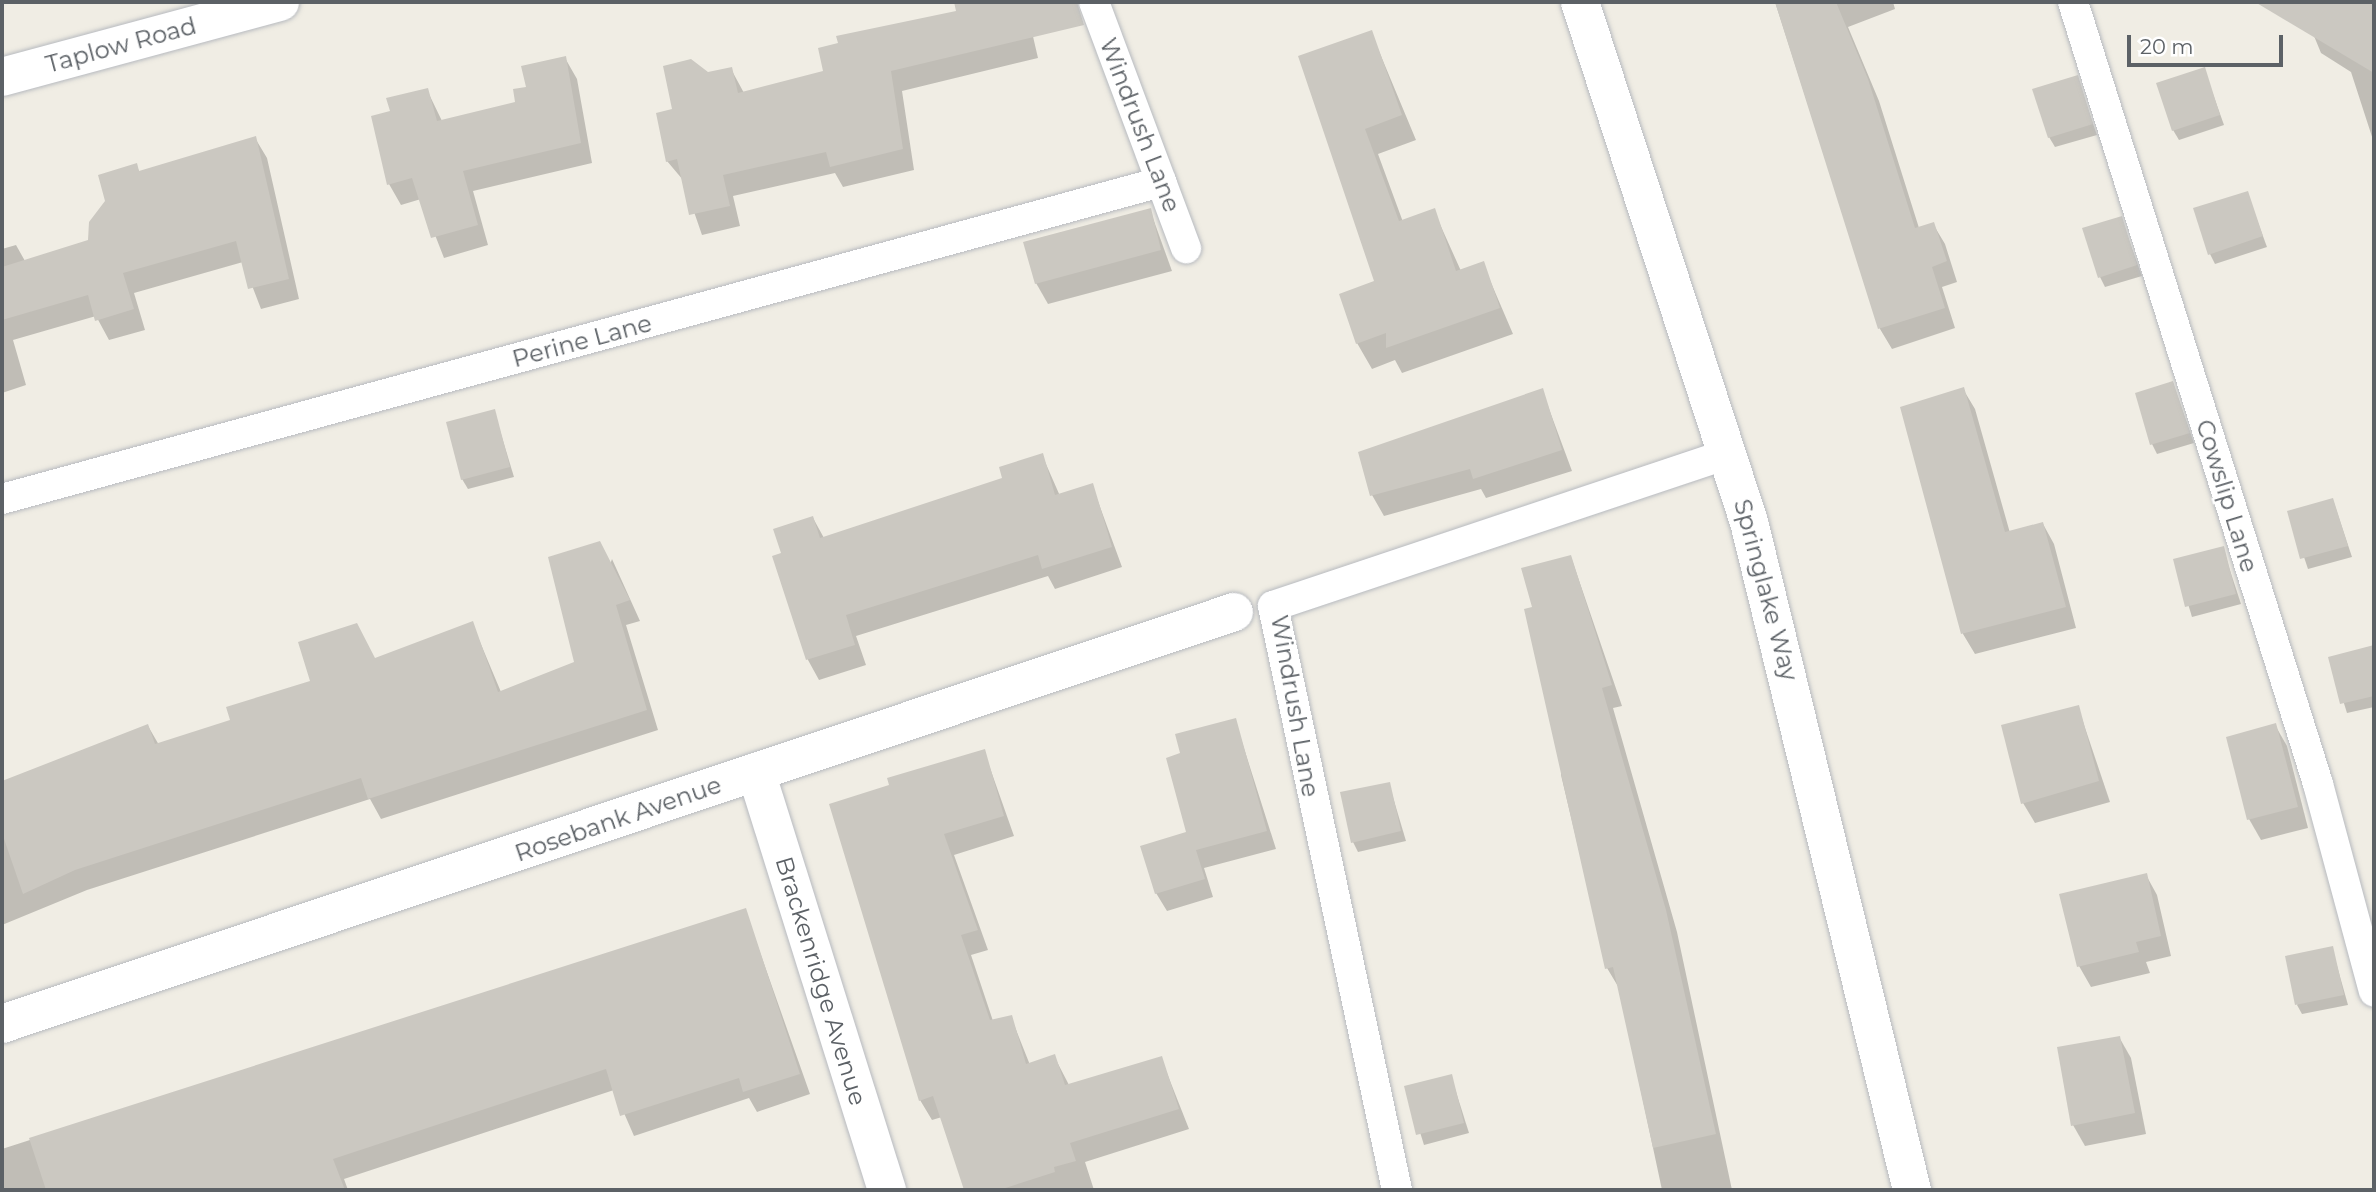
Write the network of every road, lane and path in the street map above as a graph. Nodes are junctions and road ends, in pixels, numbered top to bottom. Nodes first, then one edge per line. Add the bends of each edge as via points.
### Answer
1 (280, 2) edge
2 (1094, 2) edge
3 (1580, 2) edge
4 (2073, 2) edge
5 (2, 78) edge
6 (1161, 181) junction
7 (1186, 248) dead end
8 (1728, 454) junction
9 (2, 499) edge
10 (1234, 612) dead end
11 (756, 772) junction
12 (2374, 992) edge
13 (2, 1024) edge
14 (887, 1190) edge
15 (1396, 1190) edge
16 (1912, 1190) edge

1 - 5 street, Taplow Road
2 - 6 lane, Windrush Lane
3 - 8 street, Springlake Way
4 - 12 lane, Cowslip Lane via 2314,771
6 - 7 lane, Windrush Lane
6 - 9 lane, Perine Lane
8 - 15 lane, Windrush Lane via 1273,606
8 - 16 street, Springlake Way via 1802,726
10 - 11 street, Rosebank Avenue
11 - 13 street, Rosebank Avenue
11 - 14 street, Brackenridge Avenue

